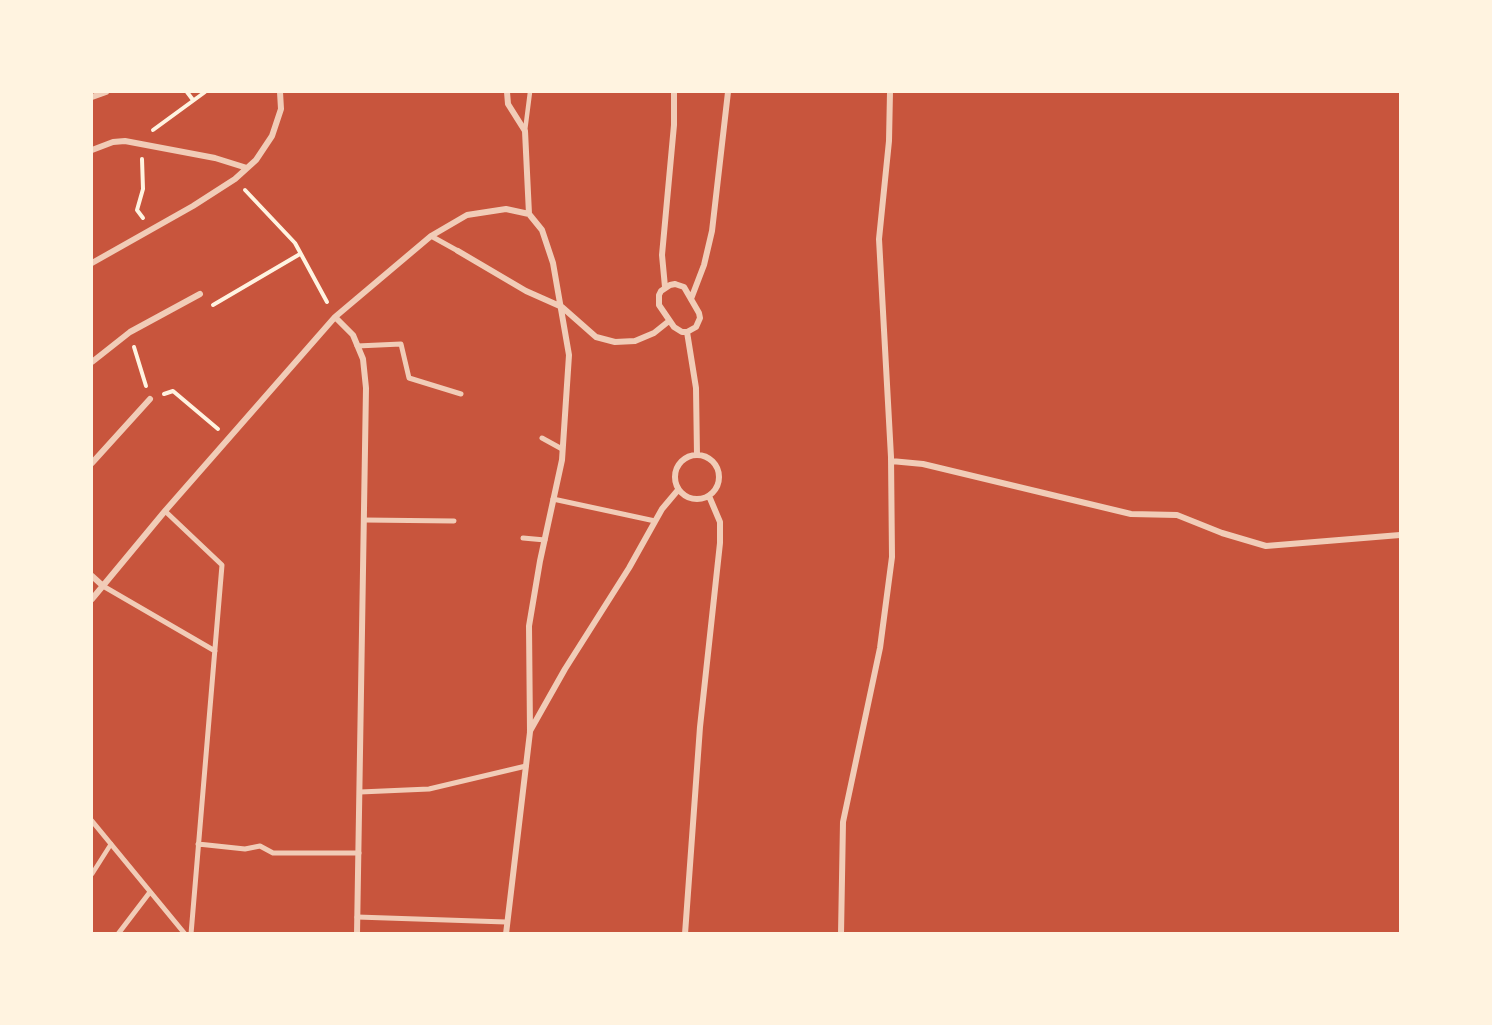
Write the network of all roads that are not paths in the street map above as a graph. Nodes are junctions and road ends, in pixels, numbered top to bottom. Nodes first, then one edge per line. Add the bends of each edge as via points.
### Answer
1 (103, 92) edge
2 (280, 92) edge
3 (507, 92) edge
4 (530, 92) edge
5 (674, 92) edge
6 (728, 92) edge
7 (890, 92) edge
8 (92, 97) edge
9 (525, 131) junction
10 (92, 150) edge
11 (247, 168) junction
12 (529, 214) junction
13 (431, 236) junction
14 (458, 251) joint
15 (92, 262) edge
16 (665, 287) junction
17 (200, 294) road end
18 (691, 298) junction
19 (562, 307) junction
20 (335, 317) junction
21 (669, 321) junction
22 (687, 332) junction
23 (357, 346) junction
24 (92, 362) edge
25 (461, 394) dead end
26 (150, 399) road end
27 (542, 438) dead end
28 (562, 449) junction
29 (697, 455) junction
30 (891, 460) junction
31 (92, 463) edge
32 (678, 490) junction
33 (709, 496) junction
34 (553, 499) junction
35 (165, 511) junction
36 (364, 520) junction
37 (454, 521) dead end
38 (655, 521) junction
39 (1401, 535) edge
40 (523, 538) dead end
41 (545, 540) junction
42 (92, 576) edge
43 (103, 586) junction
44 (92, 598) edge
45 (215, 651) junction
46 (530, 732) junction
47 (526, 766) junction
48 (360, 792) junction
49 (92, 822) edge
50 (111, 844) junction
51 (198, 844) junction
52 (358, 853) junction
53 (92, 874) edge
54 (150, 892) junction
55 (357, 917) junction
56 (506, 922) junction
57 (118, 933) edge
58 (185, 933) edge
59 (191, 933) edge
60 (357, 933) edge
61 (506, 933) edge
62 (685, 933) edge
63 (840, 933) edge

1 - 8 street
2 - 11 street via 281,109 272,136
3 - 9 street via 508,104
4 - 9 lane
5 - 16 street via 662,255
6 - 18 street via 712,231
7 - 30 street via 879,239
9 - 12 street
10 - 11 street via 113,142 137,142
11 - 15 street via 193,206
12 - 13 street via 506,209 467,215
12 - 19 street via 542,230
13 - 14 street
13 - 20 street
14 - 19 street
16 - 18 street via 680,285
16 - 21 street via 658,300
17 - 24 street via 130,332
18 - 22 street via 700,318 696,327
19 - 21 street via 596,337 615,342 635,341
19 - 28 street via 569,355
20 - 23 street via 353,335
20 - 35 street
21 - 22 street
22 - 29 street via 696,388
23 - 25 street via 401,344 409,378
23 - 36 street via 363,359 366,388
26 - 31 street
27 - 28 street
28 - 34 street
29 - 32 street via 678,465
29 - 33 street via 709,459 718,473 718,482
30 - 39 street via 923,464 1131,514 1177,515 1266,546
30 - 63 street via 892,557 880,648 843,822
32 - 33 street via 693,499
32 - 38 street
33 - 62 street via 720,522 720,543 700,727
34 - 38 street
34 - 41 street
35 - 43 street
35 - 45 street via 222,565
36 - 37 street
36 - 48 street
38 - 46 street
40 - 41 street
41 - 46 street via 529,626
42 - 43 street
43 - 44 street
43 - 45 street
45 - 51 street
46 - 47 street
47 - 48 street via 429,789
47 - 56 street
48 - 52 street
49 - 50 street
50 - 53 lane
50 - 54 street
51 - 52 street via 245,849 260,846 273,853
51 - 59 street
52 - 55 street
54 - 57 street
54 - 58 street
55 - 56 street
55 - 60 street
56 - 61 street

